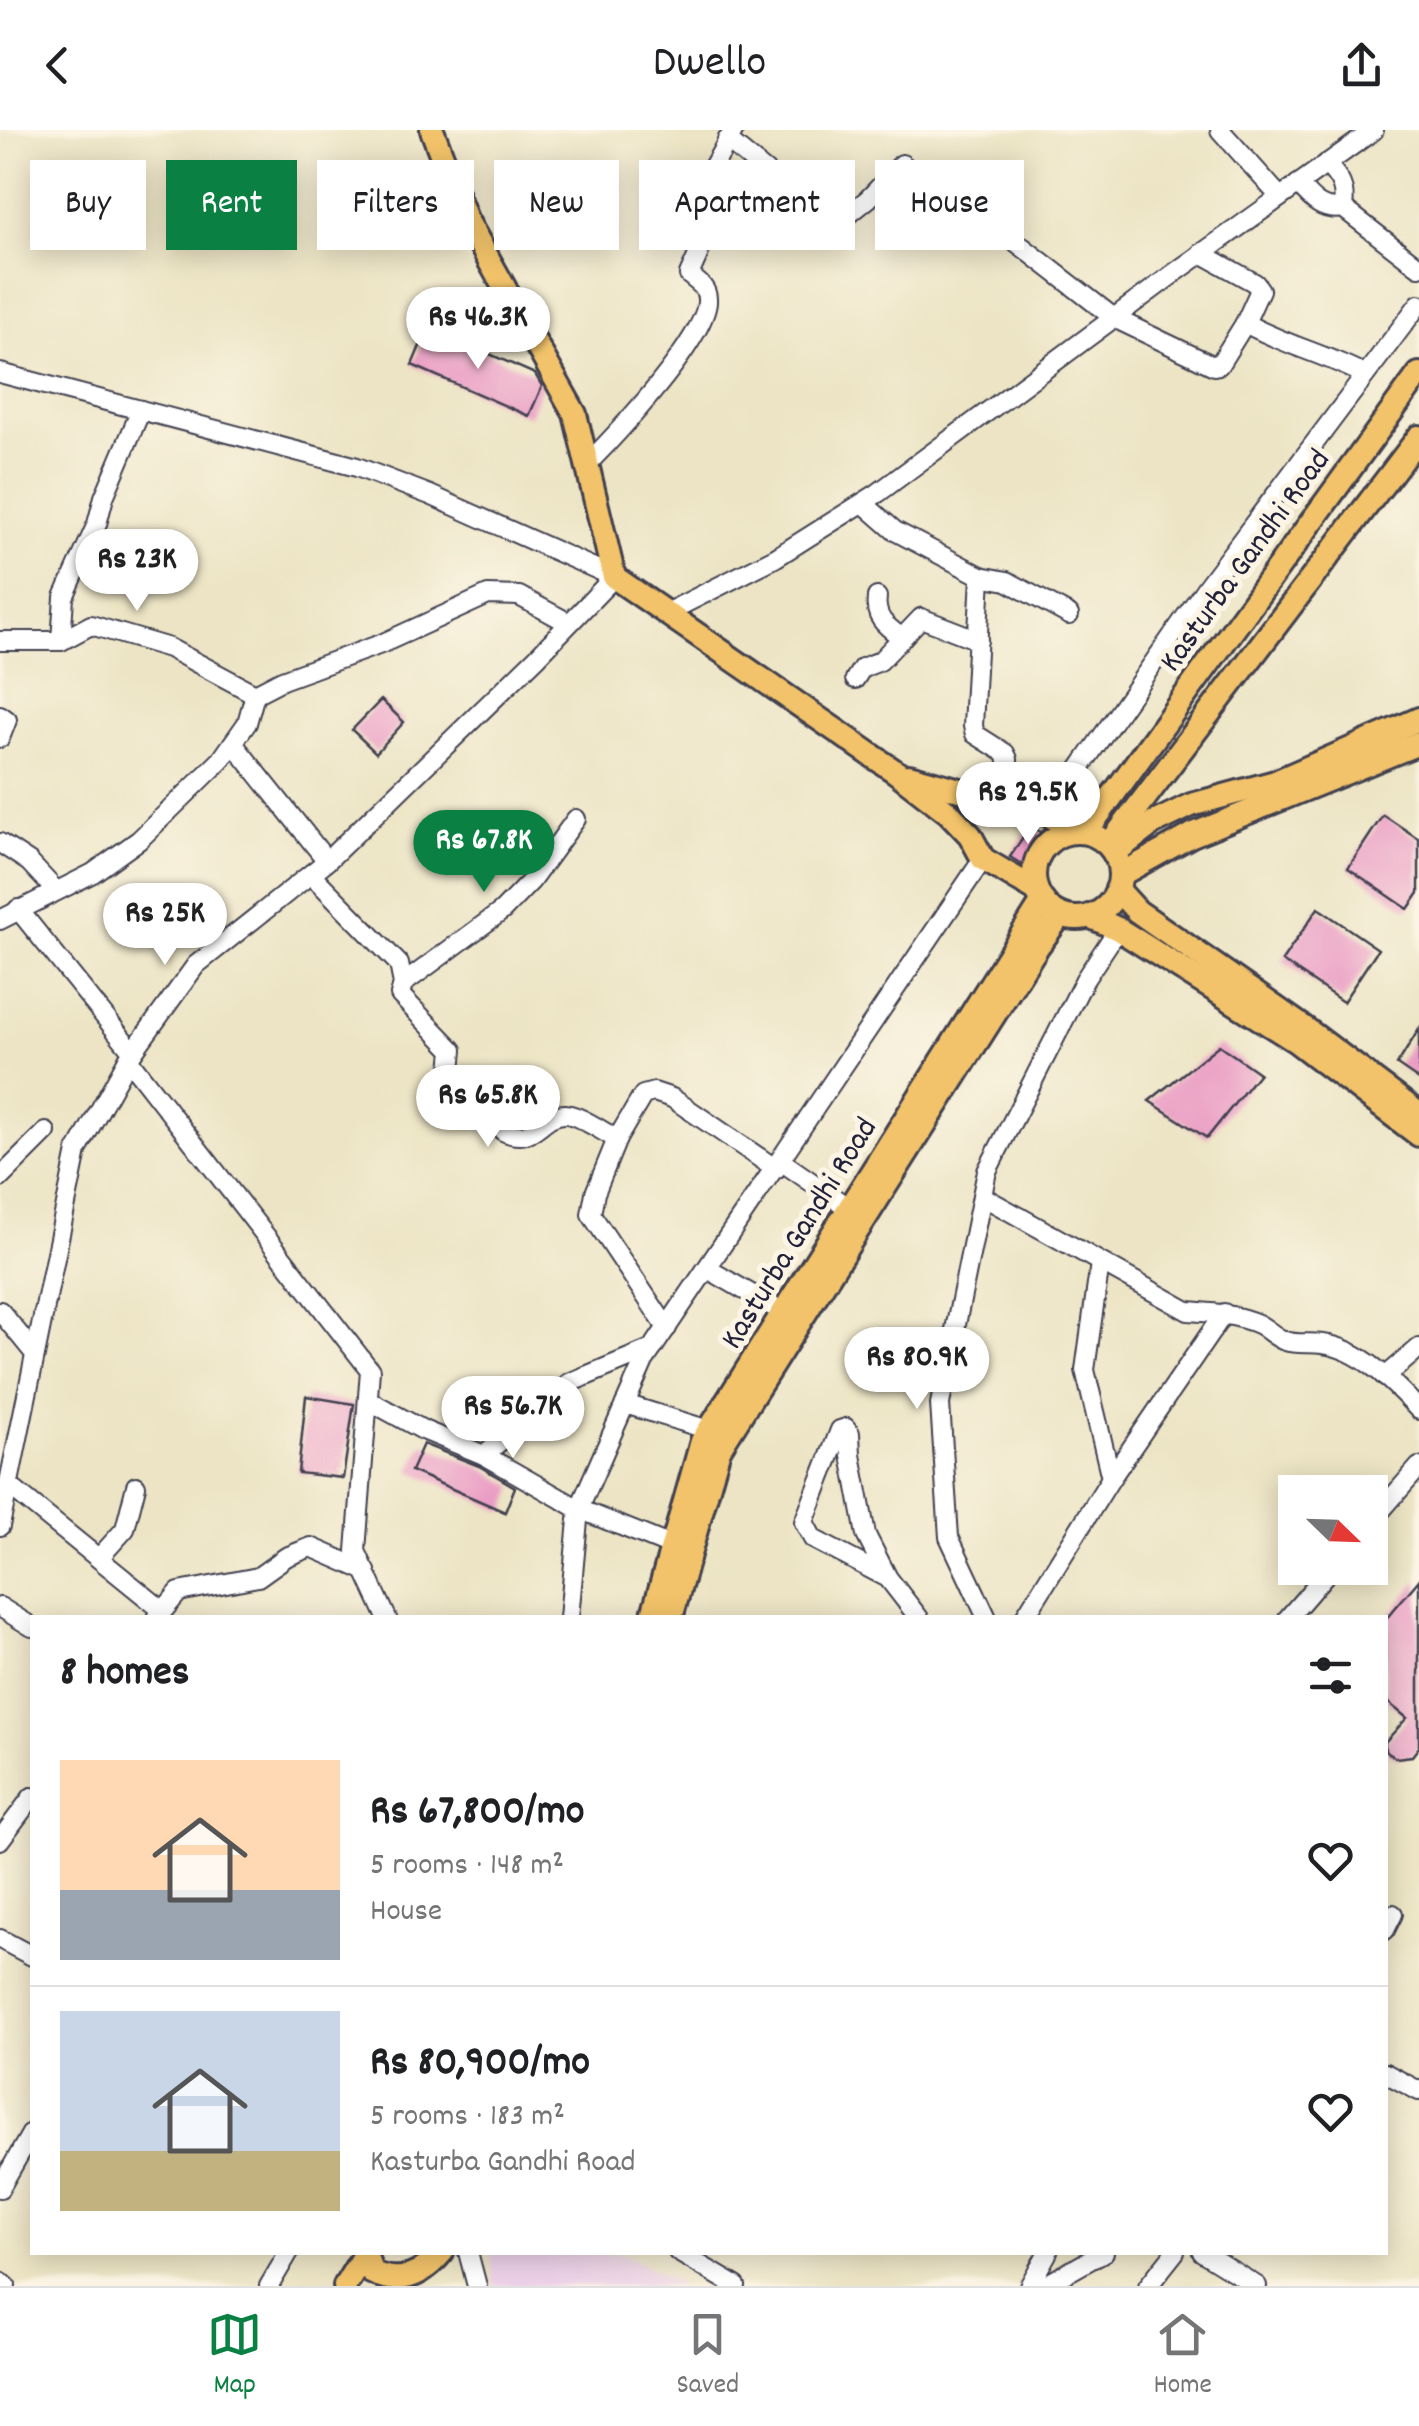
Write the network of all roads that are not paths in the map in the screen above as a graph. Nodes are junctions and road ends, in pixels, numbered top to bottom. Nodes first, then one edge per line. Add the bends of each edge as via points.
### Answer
1 (432, 130) edge
2 (1220, 130) edge
3 (1374, 130) edge
4 (731, 135) edge
5 (1326, 164) junction
6 (1298, 184) junction
7 (1280, 197) junction
8 (1344, 208) junction
9 (1201, 253) junction
10 (1419, 267) edge
11 (1419, 304) edge
12 (1114, 318) junction
13 (1244, 323) junction
14 (0, 373) edge
15 (1419, 374) edge
16 (1366, 375) junction
17 (141, 410) junction
18 (1419, 436) edge
19 (587, 464) junction
20 (862, 503) junction
21 (981, 576) junction
22 (614, 577) junction
23 (877, 596) dead end
24 (666, 613) junction
25 (1069, 615) dead end
26 (569, 623) junction
27 (902, 638) junction
28 (978, 640) junction
29 (61, 641) junction
30 (0, 642) edge
31 (855, 679) dead end
32 (255, 694) junction
33 (0, 715) edge
34 (1419, 719) edge
35 (0, 738) edge
36 (234, 743) junction
37 (1419, 743) edge
38 (896, 772) junction
39 (1008, 803) junction
40 (1048, 814) junction
41 (576, 819) dead end
42 (1079, 832) junction
43 (0, 844) edge
44 (984, 859) junction
45 (328, 861) junction
46 (1115, 865) junction
47 (311, 874) junction
48 (56, 891) junction
49 (1047, 902) junction
50 (18, 909) junction
51 (1089, 916) junction
52 (0, 920) edge
53 (1118, 929) junction
54 (403, 984) junction
55 (130, 1056) junction
56 (1419, 1114) edge
57 (46, 1132) dead end
58 (1419, 1134) edge
59 (617, 1139) junction
60 (779, 1165) junction
61 (0, 1178) edge
62 (982, 1196) junction
63 (850, 1209) junction
64 (1100, 1263) junction
65 (708, 1268) junction
66 (0, 1312) edge
67 (784, 1313) junction
68 (1224, 1313) junction
69 (667, 1328) junction
70 (654, 1348) junction
71 (1419, 1348) edge
72 (35, 1354) junction
73 (1384, 1377) junction
74 (368, 1400) junction
75 (625, 1404) junction
76 (1419, 1410) edge
77 (0, 1427) edge
78 (20, 1430) junction
79 (710, 1430) junction
80 (484, 1455) junction
81 (1419, 1468) edge
82 (1111, 1478) junction
83 (8, 1485) junction
84 (136, 1486) dead end
85 (1388, 1503) edge
86 (579, 1509) junction
87 (0, 1526) edge
88 (671, 1546) junction
89 (99, 1558) junction
90 (366, 1571) junction
91 (888, 1578) junction
92 (1317, 1585) edge
93 (0, 1607) edge
94 (378, 1612) edge
95 (159, 1614) edge
96 (568, 1615) edge
97 (653, 1615) edge
98 (672, 1615) edge
99 (916, 1615) edge
100 (987, 1615) edge
101 (1026, 1615) edge
102 (1291, 1615) edge
103 (30, 1626) edge
104 (30, 1800) edge
105 (0, 1840) edge
106 (0, 1939) edge
107 (30, 1955) edge
108 (1388, 2074) edge
109 (1419, 2091) edge
110 (30, 2136) edge
111 (0, 2188) edge
112 (287, 2255) edge
113 (364, 2255) edge
114 (366, 2255) edge
115 (441, 2255) edge
116 (469, 2255) edge
117 (683, 2255) edge
118 (1046, 2255) edge
119 (1099, 2255) edge
120 (1173, 2255) edge
121 (1207, 2255) edge
122 (430, 2280) edge
123 (389, 2285) edge
124 (269, 2286) edge
125 (345, 2286) edge
126 (476, 2286) edge
127 (736, 2286) edge
128 (1029, 2286) edge
129 (1044, 2286) edge
130 (1148, 2286) edge
131 (1257, 2286) edge

1 - 19 main road via 466,219 575,414
2 - 7 street
3 - 5 street
4 - 12 street via 833,227 902,164 931,188 944,186
4 - 19 street via 696,214 706,237 689,274 706,290 708,304 646,400
5 - 6 street
5 - 8 street via 1340,178
6 - 7 street
6 - 8 street via 1322,207
7 - 9 street
8 - 10 street
9 - 12 street
9 - 13 street via 1258,286 1260,295
11 - 16 street
12 - 13 street via 1214,366
12 - 20 street
13 - 16 street
14 - 17 street
15 - 42 main road, Kasturba Gandhi Road
16 - 40 street
17 - 22 street via 357,467
17 - 29 street via 64,597
18 - 46 main road, Kasturba Gandhi Road
19 - 22 main road
20 - 21 street via 895,531
20 - 24 street via 776,558
21 - 25 street via 1007,581
21 - 28 street
22 - 24 main road
22 - 26 street
23 - 27 street via 880,620
24 - 38 main road
26 - 32 street via 519,596 488,595
26 - 45 street
27 - 28 street via 926,618
27 - 31 street
28 - 39 street via 973,726 1008,759
29 - 30 street
29 - 32 street via 91,626 107,630 169,648
32 - 36 street
33 - 35 street via 7,720
34 - 46 main road via 1275,782 1191,805 1152,824
36 - 45 street
36 - 48 street via 139,840
37 - 46 main road
38 - 39 main road
38 - 44 main road via 949,812
39 - 40 main road
40 - 42 main road
41 - 54 street via 502,911
42 - 46 main road
42 - 49 main road via 1060,835 1034,865
43 - 48 street
44 - 49 main road
44 - 60 street
45 - 47 street
46 - 51 main road via 1111,901
46 - 56 main road via 1137,911
47 - 54 street via 399,964
47 - 55 street via 196,964
48 - 50 street
49 - 51 main road
49 - 63 main road, Kasturba Gandhi Road
49 - 98 main road, Kasturba Gandhi Road via 1026,964 719,1449
50 - 52 street
50 - 55 street
51 - 53 main road
53 - 58 main road via 1297,1042
53 - 62 street via 1084,979 987,1171
54 - 59 street via 400,995 453,1050 452,1070 503,1132 528,1134 562,1113
55 - 72 street via 76,1151
55 - 74 street via 370,1370
57 - 61 street
59 - 60 street via 643,1095 654,1092
59 - 69 street via 591,1214
60 - 63 street
60 - 65 street
62 - 64 street
62 - 100 street via 940,1404 949,1537
63 - 67 main road, Kasturba Gandhi Road
64 - 68 street via 1188,1311
64 - 82 street via 1085,1370
65 - 67 street
65 - 69 street
66 - 72 street
67 - 79 main road, Kasturba Gandhi Road
68 - 73 street via 1297,1345 1349,1351
68 - 82 street
69 - 70 street
70 - 75 street
70 - 80 street via 569,1382
71 - 73 street
72 - 78 street
73 - 76 street
74 - 80 street
74 - 90 street via 356,1551
75 - 79 street
75 - 86 street
77 - 78 street
78 - 83 street
79 - 88 main road, Kasturba Gandhi Road
80 - 86 street
81 - 85 street
82 - 101 street
83 - 87 street
83 - 89 street
84 - 89 street via 125,1528
86 - 88 street
86 - 96 street
88 - 97 main road, Kasturba Gandhi Road
89 - 95 street
90 - 94 street
90 - 95 street via 311,1547 258,1578 179,1592
91 - 91 street via 866,1536 846,1428 804,1522 806,1531
91 - 99 street
92 - 102 street
93 - 103 street
104 - 105 street
106 - 107 street
108 - 109 street
110 - 111 street
112 - 124 street
113 - 125 main road
114 - 123 main road via 371,2272
115 - 122 main road
116 - 126 street
117 - 127 street
118 - 128 street
119 - 129 street
120 - 130 street
121 - 131 street
122 - 123 main road

